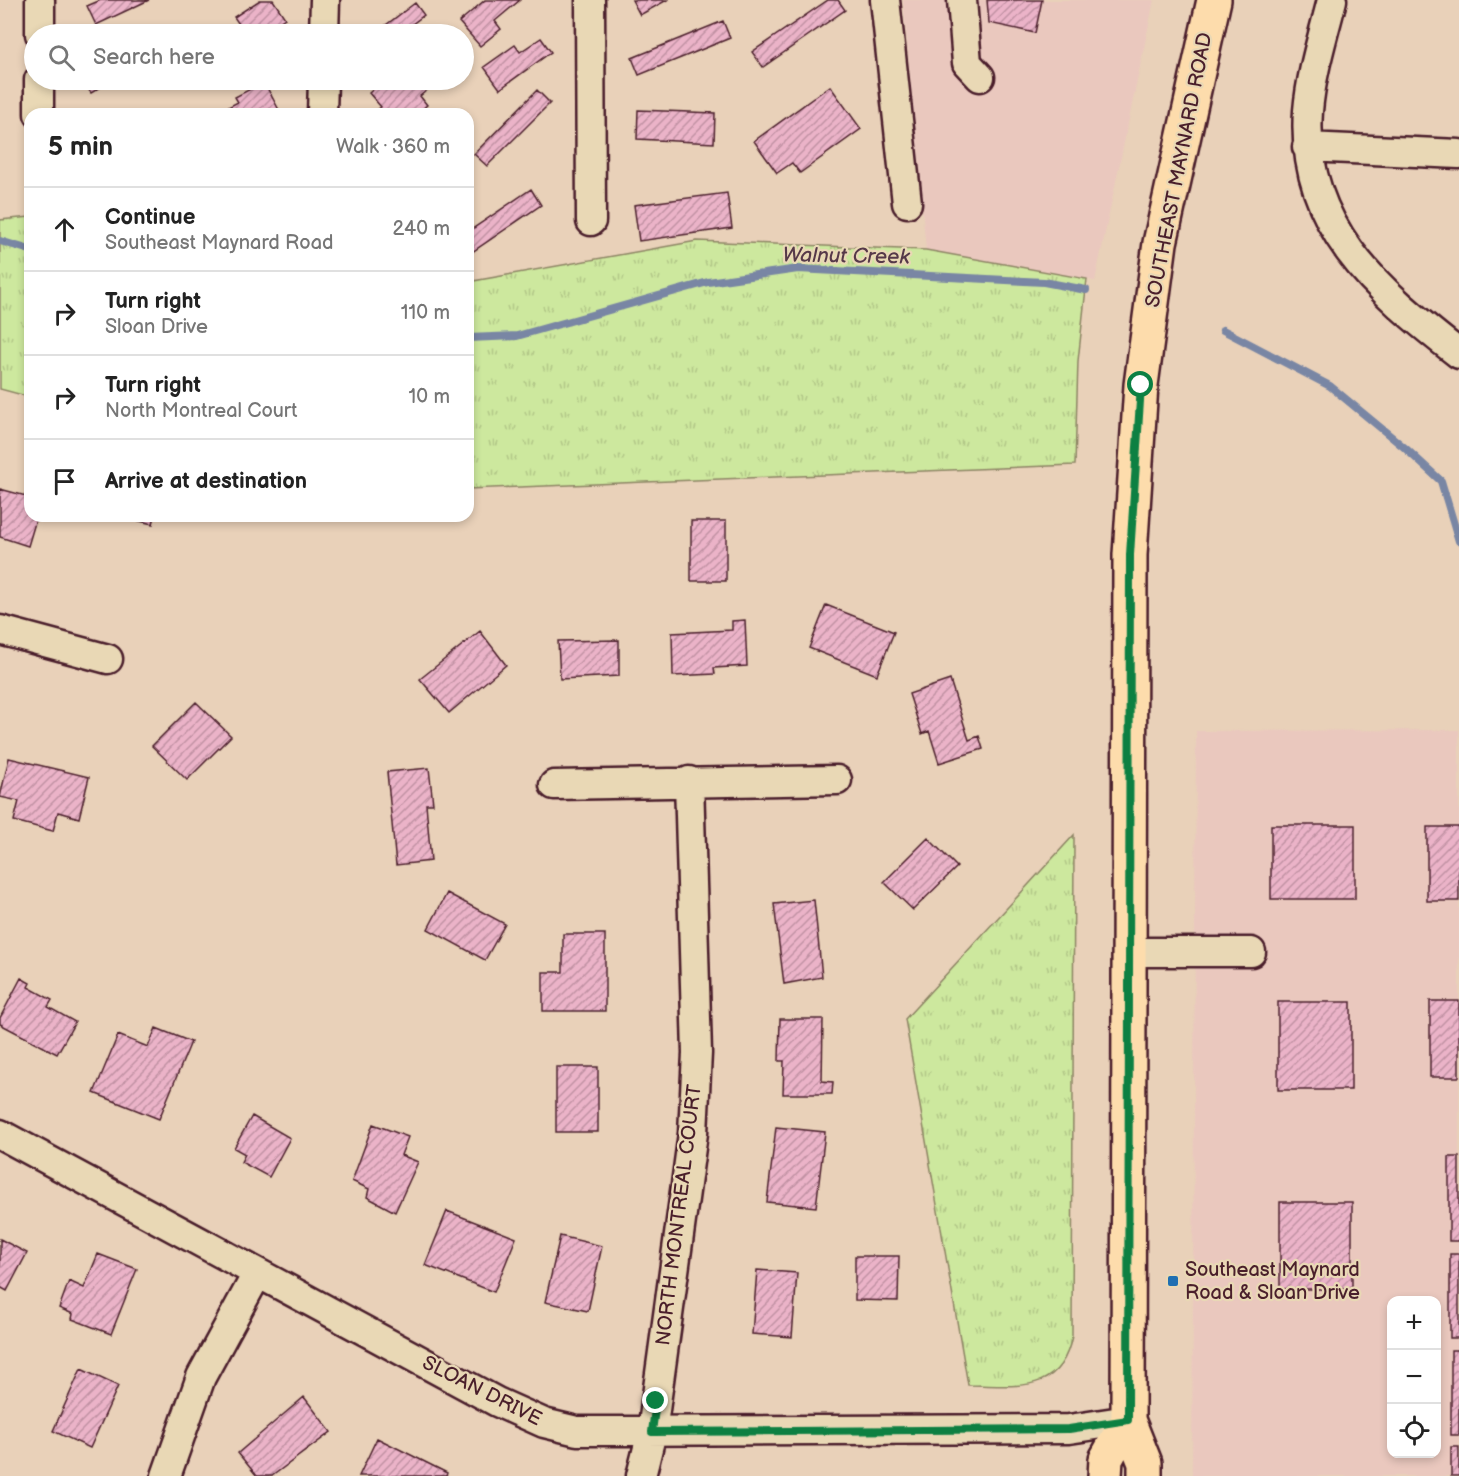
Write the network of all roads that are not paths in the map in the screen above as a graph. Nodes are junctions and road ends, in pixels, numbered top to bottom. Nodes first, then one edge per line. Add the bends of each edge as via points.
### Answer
1 (40, 0) edge
2 (325, 0) edge
3 (590, 0) edge
4 (885, 0) edge
5 (962, 0) edge
6 (1214, 0) edge
7 (1332, 0) edge
8 (40, 24) edge
9 (324, 24) edge
10 (980, 77) dead end
11 (39, 90) edge
12 (323, 90) edge
13 (39, 108) edge
14 (322, 108) edge
15 (1308, 147) junction
16 (1459, 154) edge
17 (907, 203) dead end
18 (591, 221) dead end
19 (1459, 354) edge
20 (0, 630) edge
21 (108, 659) dead end
22 (837, 780) dead end
23 (689, 781) junction
24 (554, 785) dead end
25 (1130, 952) junction
26 (1251, 952) dead end
27 (0, 1134) edge
28 (257, 1274) junction
29 (1128, 1420) junction
30 (652, 1432) junction
31 (166, 1476) edge
32 (641, 1476) edge
33 (1105, 1476) edge
34 (1145, 1476) edge

1 - 8 street
2 - 9 street
3 - 18 street
4 - 17 street
5 - 10 street via 967,63
6 - 25 main road, SOUTHEAST MAYNARD ROAD via 1160,243 1141,385 1130,555
7 - 15 street via 1314,72
11 - 13 street
12 - 14 street
15 - 16 street
15 - 19 street via 1312,178 1340,242 1404,309
20 - 21 street
22 - 23 street
23 - 24 street
23 - 30 street, NORTH MONTREAL COURT via 697,1053 693,1133
25 - 26 street
25 - 29 main road, SOUTHEAST MAYNARD ROAD
27 - 28 street, SLOAN DRIVE
28 - 30 street, SLOAN DRIVE via 497,1402 544,1423 577,1431
28 - 31 street via 201,1377
29 - 30 street, SLOAN DRIVE via 1069,1429
29 - 33 main road, SOUTHEAST MAYNARD ROAD via 1106,1459
29 - 34 main road, SOUTHEAST MAYNARD ROAD via 1145,1463
30 - 32 street, NORTH MONTREAL COURT

